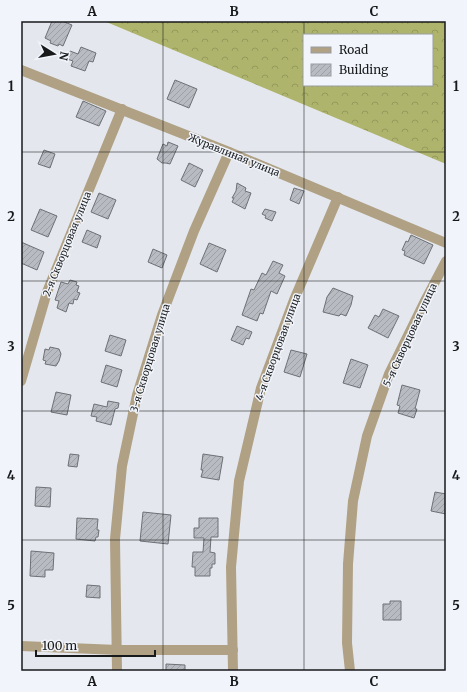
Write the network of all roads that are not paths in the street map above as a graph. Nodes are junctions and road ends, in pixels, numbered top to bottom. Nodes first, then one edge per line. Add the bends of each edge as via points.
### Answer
1 (21, 70) edge
2 (122, 110) junction
3 (229, 152) junction
4 (338, 197) junction
5 (446, 243) edge
6 (446, 261) edge
7 (21, 381) edge
8 (21, 646) edge
9 (118, 650) junction
10 (232, 650) junction
11 (118, 671) edge
12 (233, 671) edge
13 (350, 671) edge

1 - 2 street, Журавлиная улица
2 - 3 street, Журавлиная улица
2 - 7 street, 2-я Скворцовая улица via 47,292
3 - 4 street, Журавлиная улица
3 - 9 street, 3-я Скворцовая улица via 194,230 162,315 137,395 122,466 114,539
4 - 5 street, Журавлиная улица
4 - 10 street, 4-я Скворцовая улица via 294,300 261,388 239,481 231,567
6 - 13 street, 5-я Скворцовая улица via 389,374 367,436 353,501 348,564
8 - 9 street
9 - 10 street
9 - 11 street, 3-я Скворцовая улица
10 - 12 street, 4-я Скворцовая улица

